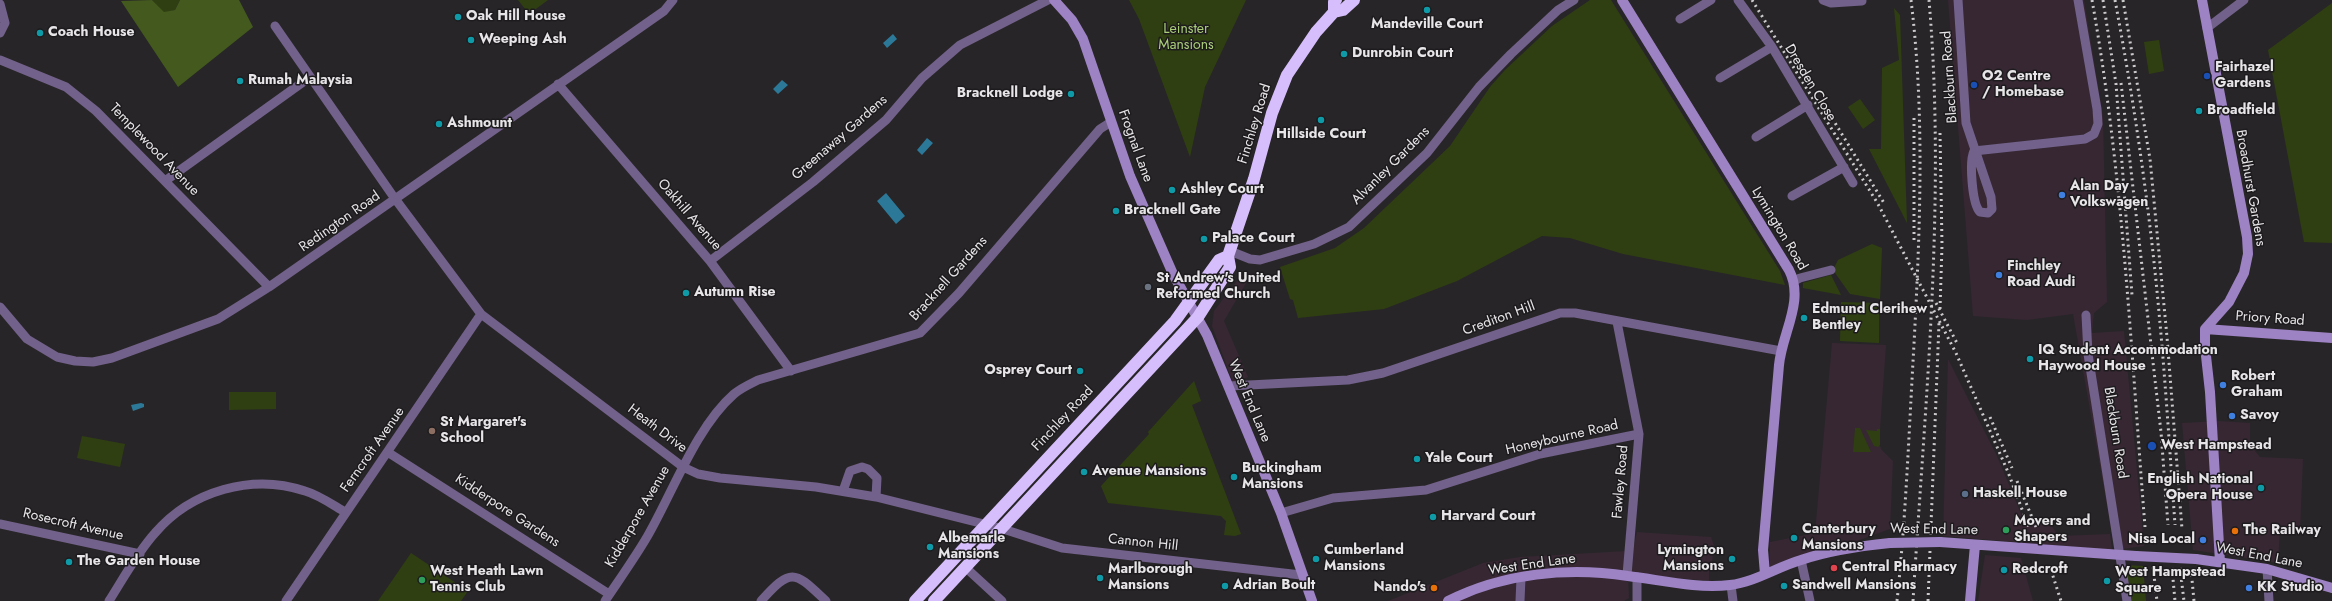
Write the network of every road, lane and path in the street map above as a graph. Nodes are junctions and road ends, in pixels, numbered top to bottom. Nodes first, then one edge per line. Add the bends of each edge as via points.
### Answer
1 (673, 0) edge
2 (1048, 0) edge
3 (1054, 0) edge
4 (1336, 0) edge
5 (1354, 0) edge
6 (1574, 0) edge
7 (1622, 0) edge
8 (1712, 0) edge
9 (1738, 0) edge
10 (1823, 0) edge
11 (1958, 0) edge
12 (2078, 0) edge
13 (2202, 0) edge
14 (2244, 0) edge
15 (1862, 1) edge
16 (0, 4) edge
17 (1334, 12) junction
18 (1680, 19) dead end
19 (275, 26) dead end
20 (2207, 28) junction
21 (0, 32) edge
22 (1772, 47) junction
23 (0, 60) edge
24 (310, 77) junction
25 (1720, 78) dead end
26 (558, 84) junction
27 (1808, 105) junction
28 (1111, 122) junction
29 (1756, 137) dead end
30 (1974, 150) junction
31 (1844, 167) junction
32 (165, 181) junction
33 (1853, 183) dead end
34 (1792, 196) dead end
35 (396, 200) junction
36 (1229, 253) junction
37 (710, 261) junction
38 (1831, 270) dead end
39 (1794, 282) junction
40 (269, 287) junction
41 (1190, 303) junction
42 (0, 307) edge
43 (481, 314) junction
44 (2086, 315) dead end
45 (1198, 317) junction
46 (1617, 322) junction
47 (2205, 329) junction
48 (2332, 338) edge
49 (1781, 351) junction
50 (791, 371) junction
51 (1229, 386) junction
52 (1639, 434) junction
53 (389, 453) junction
54 (683, 467) junction
55 (844, 491) junction
56 (876, 497) junction
57 (345, 512) junction
58 (1281, 513) junction
59 (0, 524) edge
60 (985, 525) junction
61 (1000, 528) junction
62 (1975, 545) junction
63 (140, 554) junction
64 (2119, 555) junction
65 (1800, 560) junction
66 (2220, 562) junction
67 (965, 566) junction
68 (2267, 570) junction
69 (1765, 574) junction
70 (1302, 575) junction
71 (1632, 576) junction
72 (1521, 578) junction
73 (1731, 585) junction
74 (2332, 588) edge
75 (607, 598) edge
76 (109, 601) edge
77 (286, 601) edge
78 (761, 601) edge
79 (826, 601) edge
80 (915, 601) edge
81 (934, 601) edge
82 (1002, 601) edge
83 (1312, 601) edge
84 (1448, 601) edge
85 (1520, 601) edge
86 (1637, 601) edge
87 (1733, 601) edge
88 (1810, 601) edge
89 (1970, 601) edge
90 (2127, 601) edge
91 (2269, 601) edge

1 - 26 street, Redington Road via 664,11
2 - 37 street, Greenaway Gardens via 960,44 922,78 886,120 813,182
3 - 28 street, Frognal Lane via 1072,20 1083,38
4 - 17 highway, Finchley Road
5 - 17 highway, Finchley Road via 1343,10
6 - 36 street, Alvanley Gardens via 1558,10 1511,54 1479,87 1427,153 1349,227 1314,244 1260,260
7 - 39 street, Lymington Road
8 - 18 street
9 - 22 street, Dresden Close
10 - 15 street via 1831,3
11 - 30 street, Blackburn Road via 1966,123
12 - 30 street via 2097,109 2098,124 2094,134 2085,139
13 - 20 street, Broadhurst Gardens
14 - 20 street
16 - 21 street via 5,23
17 - 36 highway, Finchley Road via 1303,50 1279,92
19 - 24 street, Heath Drive
20 - 47 street, Broadhurst Gardens via 2247,237 2248,254 2244,272 2228,302
22 - 25 street
22 - 27 street, Dresden Close
23 - 32 street, Templewood Avenue via 66,87 96,111
24 - 32 street
24 - 35 street, Heath Drive
26 - 35 street, Redington Road
26 - 37 street, Oakhill Avenue
27 - 29 street
27 - 31 street, Dresden Close
28 - 41 street, Frognal Lane via 1130,176 1173,274
28 - 50 street, Bracknell Gardens via 1100,129 959,293 920,333
30 - 30 street, Blackburn Road via 1991,198 1992,209 1988,213 1980,212 1975,203 1971,162
31 - 33 street, Dresden Close
31 - 34 street
32 - 40 street, Templewood Avenue
35 - 40 street, Redington Road
35 - 43 street, Heath Drive
36 - 41 highway, Finchley Road via 1219,260
36 - 45 highway, Finchley Road via 1230,267
37 - 50 street, Oakhill Avenue
38 - 39 street
39 - 49 street, Lymington Road via 1794,304
40 - 42 street, Redington Road via 218,319 133,352 93,362 57,357 45,350 27,339
41 - 45 street, West End Lane
41 - 60 highway, Finchley Road
43 - 53 street, Ferncroft Avenue
43 - 54 street, Heath Drive
44 - 64 street, Blackburn Road via 2088,354
45 - 51 street, West End Lane
45 - 61 highway, Finchley Road
46 - 49 street, Crediton Hill
46 - 51 street, Crediton Hill via 1576,313 1560,313 1383,373 1348,380
46 - 52 street, Fawley Road
47 - 48 street, Priory Road
47 - 66 street
49 - 69 street, Lymington Road via 1763,550
50 - 54 street, Bracknell Gardens via 758,380 734,394 722,407
51 - 58 street, West End Lane
52 - 58 street, Honeybourne Road via 1540,454 1426,490 1333,498
52 - 71 street, Fawley Road
53 - 57 street, Ferncroft Avenue
53 - 75 street, Kidderpore Gardens
54 - 55 street, Heath Drive via 698,474 720,478 770,481
54 - 75 street, Kidderpore Avenue via 647,537
55 - 56 street, Heath Drive
55 - 56 street via 850,471 862,467 877,478
56 - 60 street, Heath Drive
57 - 63 street via 307,491 271,484 248,485 206,495 182,507 154,533
57 - 77 street, Ferncroft Avenue
58 - 70 street, West End Lane
59 - 63 street, Rosecroft Avenue
60 - 61 street, Cannon Hill
60 - 80 highway, Finchley Road
61 - 67 highway, Finchley Road
61 - 70 street, Cannon Hill via 1062,548
62 - 64 street, West End Lane
62 - 65 street, West End Lane, bridge via 1940,542 1890,543 1850,548
62 - 89 street
63 - 76 street
64 - 66 street, West End Lane, bridge
64 - 90 street, Blackburn Road
65 - 69 street, West End Lane
65 - 88 street
66 - 68 street, West End Lane
67 - 81 highway, Finchley Road
67 - 82 street
68 - 74 street, West End Lane
68 - 91 street
69 - 73 street, West End Lane
70 - 83 street, West End Lane
71 - 72 street, West End Lane via 1582,571
71 - 73 street, West End Lane via 1709,586
71 - 86 street, Fawley Road
72 - 84 street, West End Lane via 1491,583
72 - 85 street
73 - 87 street
78 - 79 street via 784,578 792,576 801,577

